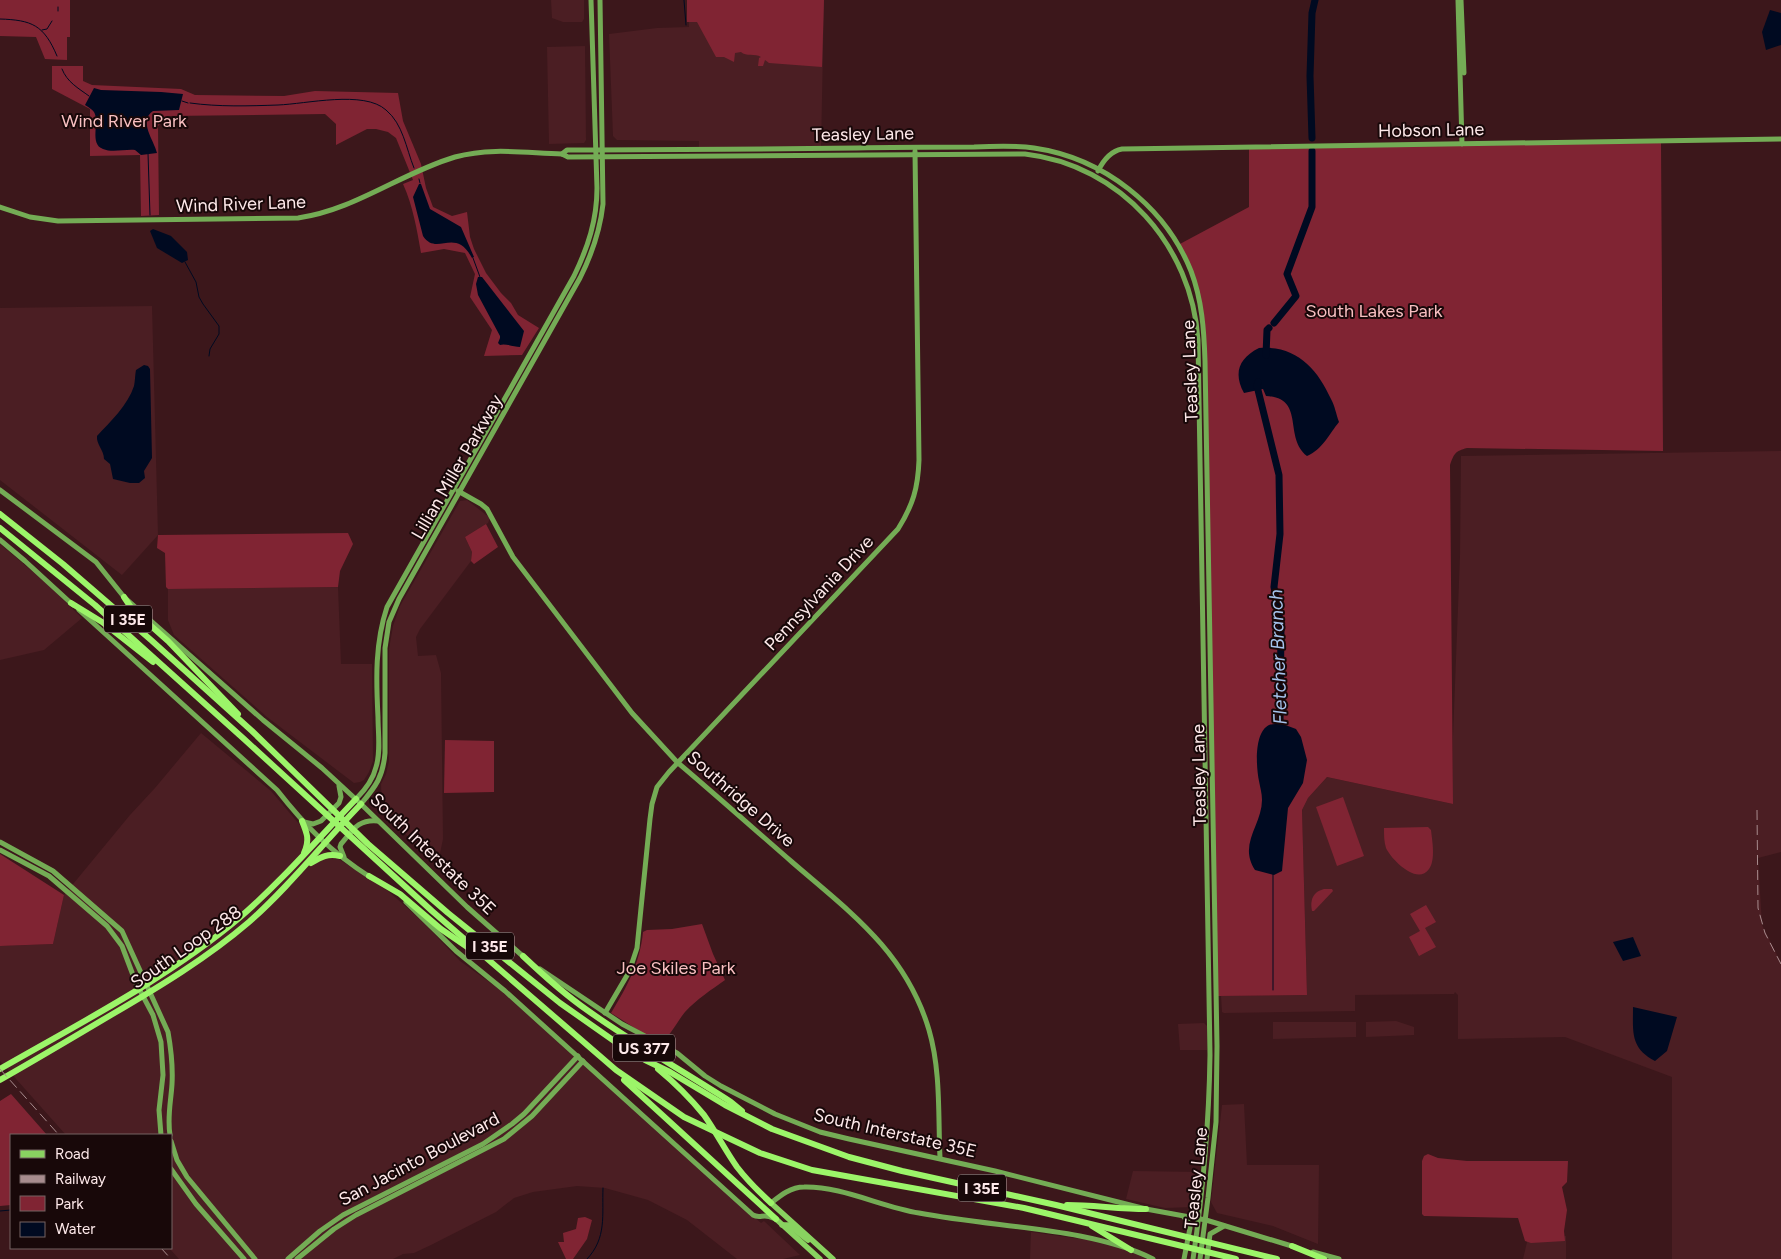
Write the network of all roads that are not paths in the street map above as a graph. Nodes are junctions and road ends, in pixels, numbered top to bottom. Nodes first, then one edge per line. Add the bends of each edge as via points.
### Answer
1 (591, 0) edge
2 (600, 0) edge
3 (1460, 0) edge
4 (1781, 139) edge
5 (1464, 144) junction
6 (915, 147) junction
7 (673, 149) junction
8 (719, 149) junction
9 (595, 150) junction
10 (602, 150) junction
11 (562, 154) junction
12 (915, 154) junction
13 (596, 156) junction
14 (602, 156) junction
15 (673, 156) junction
16 (723, 156) junction
17 (1099, 169) junction
18 (1095, 176) junction
19 (0, 207) edge
20 (453, 488) junction
21 (2, 492) edge
22 (460, 492) junction
23 (0, 514) edge
24 (0, 528) edge
25 (0, 540) edge
26 (412, 562) junction
27 (417, 566) junction
28 (124, 597) junction
29 (70, 603) junction
30 (379, 640) junction
31 (385, 646) junction
32 (179, 680) junction
33 (384, 720) junction
34 (378, 722) junction
35 (252, 731) junction
36 (677, 762) junction
37 (338, 784) junction
38 (315, 799) junction
39 (358, 801) junction
40 (302, 821) junction
41 (379, 821) junction
42 (322, 841) junction
43 (365, 847) junction
44 (3, 848) edge
45 (302, 858) junction
46 (342, 858) junction
47 (304, 868) junction
48 (369, 876) junction
49 (64, 885) junction
50 (239, 918) junction
51 (245, 925) junction
52 (522, 956) junction
53 (507, 976) junction
54 (146, 984) junction
55 (139, 988) junction
56 (150, 992) junction
57 (143, 996) junction
58 (606, 1014) junction
59 (161, 1042) junction
60 (578, 1056) junction
61 (645, 1060) junction
62 (583, 1061) junction
63 (0, 1069) edge
64 (616, 1070) junction
65 (172, 1076) junction
66 (0, 1080) edge
67 (1209, 1108) junction
68 (1216, 1108) junction
69 (159, 1115) junction
70 (168, 1116) junction
71 (750, 1118) junction
72 (512, 1124) junction
73 (516, 1130) junction
74 (161, 1134) edge
75 (170, 1134) edge
76 (172, 1144) edge
77 (461, 1156) junction
78 (940, 1158) junction
79 (172, 1170) edge
80 (387, 1192) junction
81 (390, 1198) junction
82 (771, 1203) junction
83 (1056, 1204) junction
84 (1146, 1210) junction
85 (1184, 1216) junction
86 (776, 1219) junction
87 (1199, 1219) junction
88 (1206, 1220) junction
89 (1086, 1223) junction
90 (782, 1225) junction
91 (1224, 1225) junction
92 (305, 1244) junction
93 (818, 1246) junction
94 (1292, 1246) junction
95 (309, 1250) junction
96 (1131, 1250) junction
97 (244, 1259) edge
98 (256, 1259) edge
99 (288, 1259) edge
100 (297, 1259) edge
101 (820, 1259) edge
102 (833, 1259) edge
103 (1153, 1259) edge
104 (1184, 1259) edge
105 (1193, 1259) edge
106 (1200, 1259) edge
107 (1207, 1259) edge
108 (1236, 1259) edge
109 (1277, 1259) edge
110 (1324, 1259) edge
111 (1338, 1259) edge

1 - 9 main road
2 - 10 main road
3 - 5 main road
4 - 5 main road, Hobson Lane
5 - 17 main road, Hobson Lane via 1122,148 1113,152
6 - 8 main road, Teasley Lane
6 - 12 main road, Pennsylvania Drive
6 - 17 main road, Teasley Lane via 1035,148
7 - 8 main road, Teasley Lane
7 - 10 main road, Teasley Lane
7 - 15 main road
8 - 16 main road
9 - 10 main road, Teasley Lane
9 - 11 main road, Wind River Lane via 567,150
9 - 13 main road, Lillian Miller Parkway
10 - 14 main road, Lillian Miller Parkway
11 - 13 main road, Wind River Lane via 568,157
11 - 19 main road, Wind River Lane via 496,150 463,155 336,209 292,218 58,222
12 - 16 main road, Teasley Lane
12 - 18 main road, Teasley Lane via 1033,155
12 - 36 main road, Pennsylvania Drive via 919,460 916,492 909,513 898,529
13 - 14 main road, Wind River Lane
13 - 20 main road, Lillian Miller Parkway via 597,204 586,252
14 - 15 main road, Teasley Lane
14 - 22 main road, Lillian Miller Parkway via 603,211 592,255
15 - 16 main road, Teasley Lane
17 - 18 main road, Hobson Lane
17 - 68 main road, Teasley Lane via 1136,195 1172,236 1191,273 1204,328 1217,996
18 - 67 main road, Teasley Lane via 1135,203 1166,240 1192,298 1198,332
20 - 22 main road, Southridge Drive
20 - 26 main road, Lillian Miller Parkway
21 - 28 main road, South Interstate 35E via 96,562
22 - 27 main road, Lillian Miller Parkway
22 - 36 main road, Southridge Drive via 487,509 513,557 632,713
23 - 35 highway, I 35E via 110,604
24 - 32 highway, I 35E via 95,605
25 - 29 main road
26 - 27 main road
26 - 30 main road, Lillian Miller Parkway via 388,607
27 - 31 main road, Lillian Miller Parkway via 392,614
28 - 35 highway via 132,609 189,662
28 - 37 main road, South Interstate 35E
29 - 32 highway via 102,622
29 - 40 main road via 277,790
30 - 31 main road
30 - 34 main road, Lillian Miller Parkway via 376,661
31 - 33 main road, Lillian Miller Parkway
32 - 38 highway, I 35E
33 - 34 main road
33 - 39 main road, Lillian Miller Parkway via 385,753 381,776 376,786
34 - 39 main road, Lillian Miller Parkway via 376,769
35 - 38 highway, I 35E
36 - 58 main road, Pennsylvania Drive via 654,795 637,948 629,972
36 - 78 main road, Southridge Drive via 862,922 899,967 924,1015 934,1052
37 - 39 main road, South Interstate 35E
37 - 40 main road via 341,800 321,821 313,824
38 - 43 highway, I 35E
39 - 41 main road, South Interstate 35E / US 377
39 - 42 highway, South Loop 288
40 - 42 main road
40 - 45 highway via 308,842
41 - 46 main road via 358,824 341,844
41 - 52 main road, South Interstate 35E / US 377
42 - 45 highway, South Loop 288
42 - 46 main road
42 - 47 highway, South Loop 288
43 - 53 highway, I 35E
43 - 61 highway, I 35E via 560,1003
44 - 49 main road
45 - 50 highway, South Loop 288
46 - 47 highway via 329,854
46 - 48 main road
47 - 51 highway, South Loop 288
48 - 53 highway via 400,894
48 - 60 main road via 405,902 468,963 505,991
49 - 54 main road via 122,931
49 - 55 main road via 116,936
50 - 51 highway
50 - 54 highway, South Loop 288
51 - 56 highway, South Loop 288
52 - 58 main road, South Interstate 35E
52 - 71 highway, US 377 via 586,1010 732,1102
53 - 64 highway, I 35E
54 - 55 highway, South Loop 288
54 - 56 main road
55 - 57 main road
55 - 63 highway, South Loop 288
56 - 57 highway, South Loop 288
56 - 65 main road via 168,1032
57 - 59 main road
57 - 66 highway, South Loop 288
58 - 78 main road, South Interstate 35E via 677,1053 721,1086 775,1114 830,1135
59 - 65 main road via 168,1049
59 - 69 main road via 163,1075
60 - 62 main road
60 - 72 main road, San Jacinto Boulevard
61 - 71 highway, I 35E
61 - 82 highway via 694,1104 752,1185
62 - 73 main road, San Jacinto Boulevard
62 - 86 main road via 754,1215 768,1215
64 - 86 highway via 630,1087
64 - 89 highway, I 35E via 704,1128 760,1153 812,1170 983,1200
65 - 70 main road
67 - 68 main road
67 - 87 main road, Teasley Lane
68 - 88 main road, Teasley Lane
69 - 70 main road
69 - 74 main road
70 - 75 main road
71 - 83 highway, I 35E via 822,1149 874,1165
72 - 73 main road
72 - 77 main road, San Jacinto Boulevard
73 - 77 main road, San Jacinto Boulevard via 468,1158
76 - 98 main road via 187,1177
77 - 80 main road, San Jacinto Boulevard
77 - 81 main road, San Jacinto Boulevard
78 - 84 main road, South Interstate 35E
79 - 97 main road via 196,1204
80 - 81 main road
80 - 92 main road, San Jacinto Boulevard via 333,1221
81 - 95 main road, San Jacinto Boulevard via 334,1229
82 - 93 main road
82 - 96 main road via 795,1188 812,1187 917,1213 1059,1232
83 - 84 highway
83 - 109 highway, I 35E
84 - 85 main road, South Interstate 35E
85 - 87 main road, South Interstate 35E
85 - 104 main road via 1190,1228
86 - 90 main road
87 - 88 main road, South Interstate 35E
87 - 105 main road, Teasley Lane
88 - 91 main road, South Interstate 35E
88 - 106 main road, Teasley Lane
89 - 96 highway
89 - 108 highway, I 35E
90 - 93 main road via 789,1225
90 - 101 main road
91 - 94 main road, South Interstate 35E
91 - 107 main road via 1210,1234
92 - 95 main road
92 - 99 main road, San Jacinto Boulevard
93 - 102 main road
94 - 110 highway
94 - 111 main road, South Interstate 35E
95 - 100 main road, San Jacinto Boulevard
96 - 103 main road

